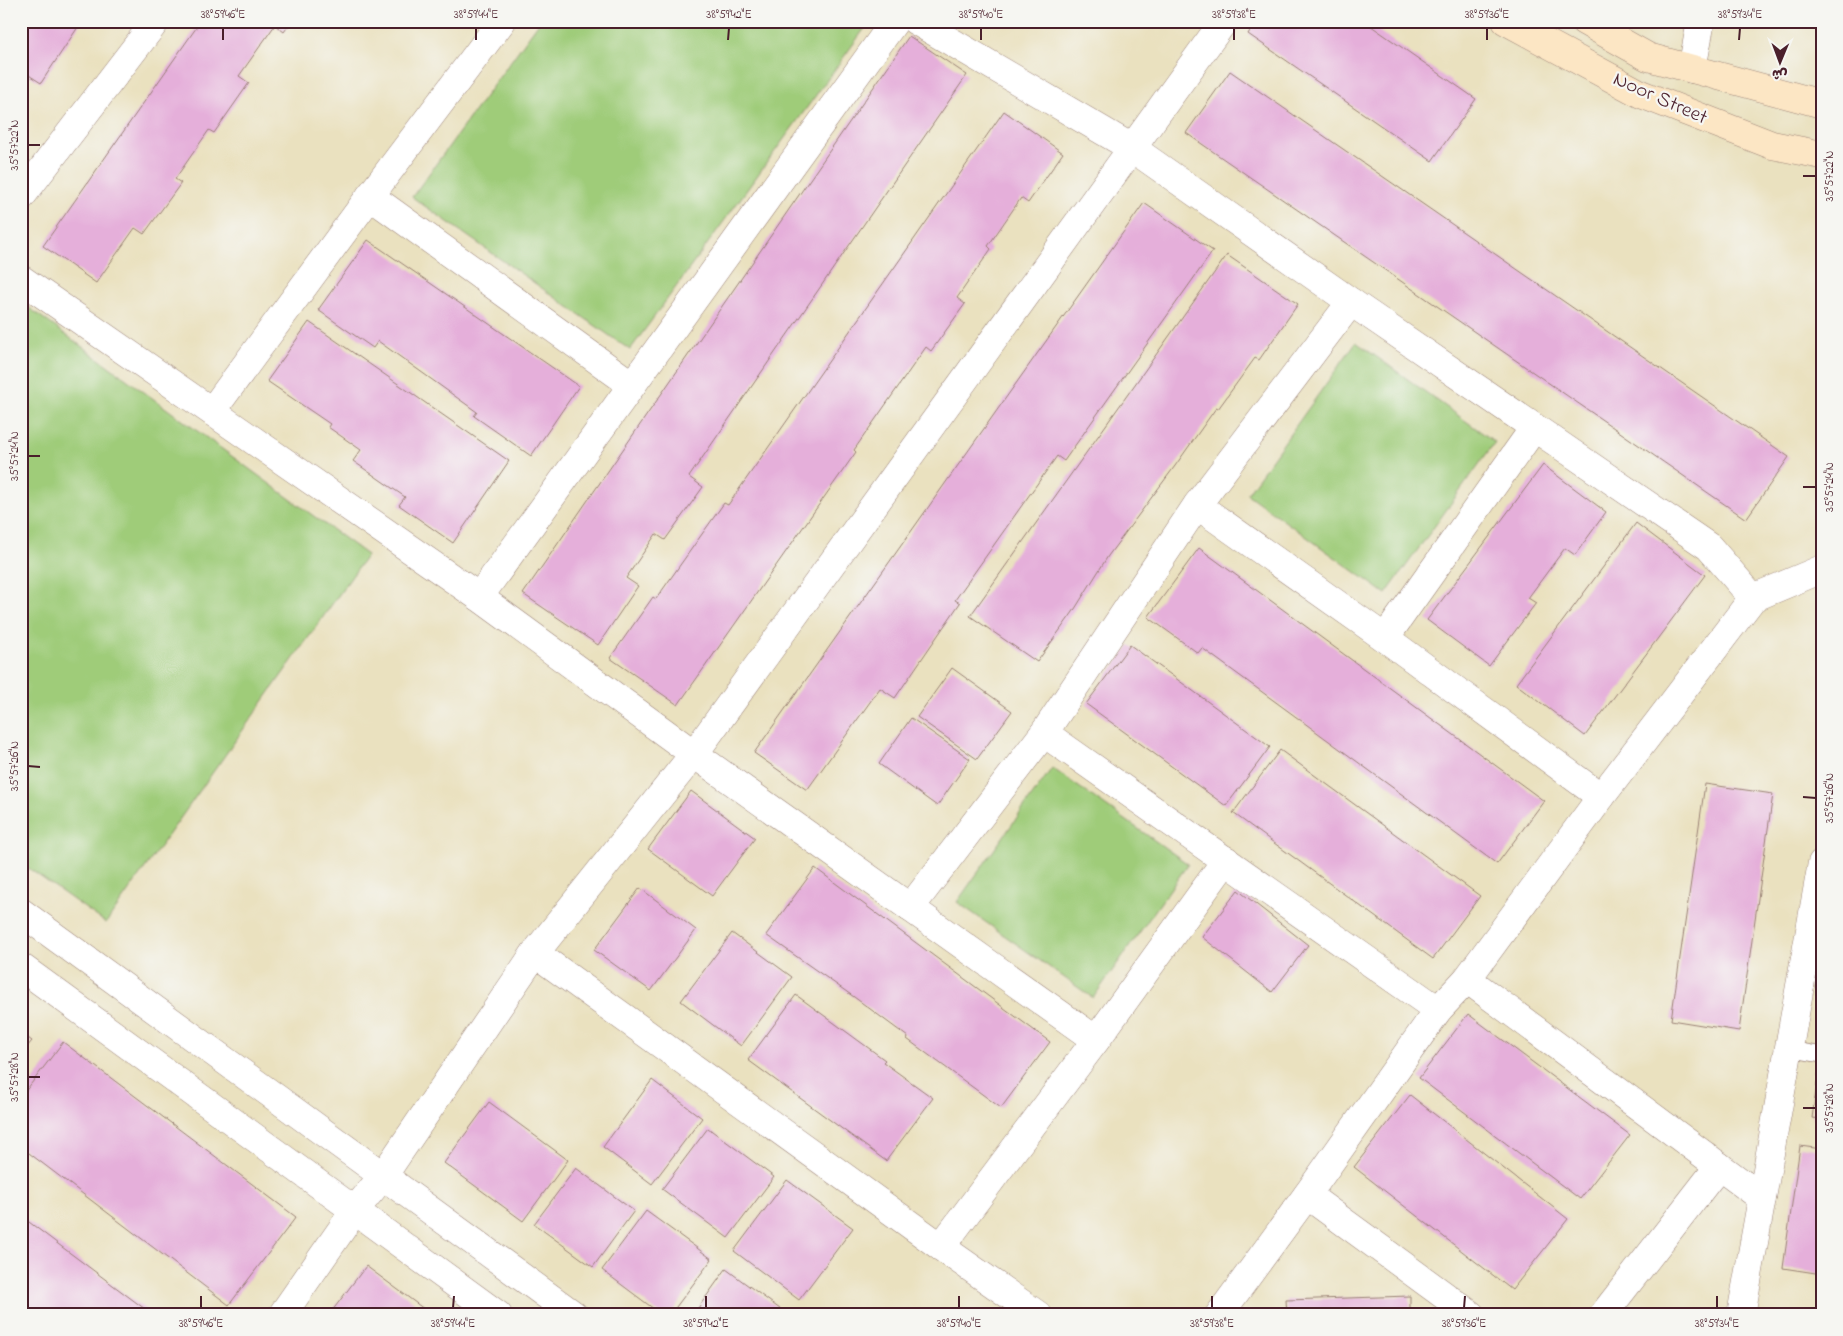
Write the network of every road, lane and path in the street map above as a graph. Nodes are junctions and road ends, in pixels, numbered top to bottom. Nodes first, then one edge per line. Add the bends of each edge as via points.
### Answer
1 (156, 21) edge
2 (502, 21) edge
3 (895, 21) edge
4 (916, 21) edge
5 (1224, 21) edge
6 (1506, 21) edge
7 (1584, 21) edge
8 (1701, 21) edge
9 (1692, 69) junction
10 (1822, 104) edge
11 (1132, 148) junction
12 (1822, 155) edge
13 (21, 196) edge
14 (370, 196) junction
15 (21, 279) edge
16 (1351, 302) junction
17 (632, 385) junction
18 (212, 411) junction
19 (1534, 428) junction
20 (1198, 505) junction
21 (1822, 569) edge
22 (479, 597) junction
23 (1753, 598) junction
24 (1385, 638) junction
25 (1044, 733) junction
26 (694, 754) junction
27 (1601, 797) junction
28 (1226, 860) junction
29 (1822, 865) edge
30 (910, 908) junction
31 (21, 912) edge
32 (536, 953) junction
33 (21, 967) edge
34 (1467, 979) junction
35 (1438, 1010) junction
36 (1096, 1040) junction
37 (1789, 1049) junction
38 (1822, 1055) edge
39 (1719, 1166) junction
40 (383, 1176) junction
41 (1307, 1195) junction
42 (1762, 1198) junction
43 (355, 1210) junction
44 (941, 1247) junction
45 (282, 1315) edge
46 (498, 1315) edge
47 (574, 1315) edge
48 (1038, 1315) edge
49 (1219, 1315) edge
50 (1471, 1315) edge
51 (1603, 1315) edge
52 (1741, 1315) edge

1 - 13 street
2 - 14 street
3 - 17 street
4 - 11 street
5 - 11 street
6 - 12 main road, Noor Street via 1641,94 1772,145
7 - 9 main road, Noor Street via 1648,57
8 - 9 street
9 - 10 main road, Noor Street
11 - 16 street
11 - 26 street
14 - 17 street
14 - 18 street
15 - 18 street
16 - 19 street
16 - 20 street
17 - 22 street
18 - 22 street
19 - 23 street via 1708,547
19 - 24 street
20 - 24 street
20 - 25 street
21 - 23 street
22 - 26 street
23 - 27 street
24 - 27 street
25 - 28 street
25 - 30 street
26 - 30 street
26 - 32 street
27 - 34 street
28 - 35 street
28 - 36 street
29 - 37 street
30 - 36 street
31 - 40 street
32 - 40 street
32 - 44 street
33 - 43 street
34 - 35 street
34 - 39 street
35 - 41 street
36 - 44 street
37 - 38 lane
37 - 42 street
39 - 42 street
39 - 51 street
40 - 43 street
40 - 47 street
41 - 49 street
41 - 50 street
42 - 52 street
43 - 45 street
43 - 46 street
44 - 48 street

